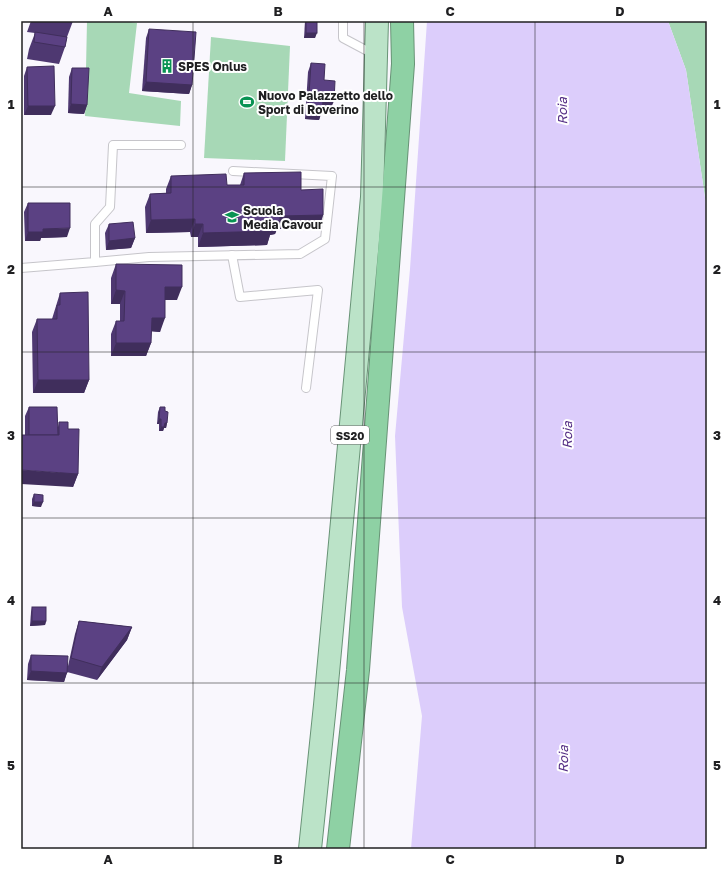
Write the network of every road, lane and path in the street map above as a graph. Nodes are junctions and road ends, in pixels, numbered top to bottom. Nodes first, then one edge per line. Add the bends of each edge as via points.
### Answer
1 (343, 21) edge
2 (377, 21) edge
3 (402, 21) edge
4 (376, 56) junction
5 (181, 144) dead end
6 (233, 171) dead end
7 (232, 255) junction
8 (95, 262) junction
9 (21, 268) edge
10 (306, 388) dead end
11 (310, 849) edge
12 (338, 849) edge

1 - 4 lane via 342,38
2 - 4 main road, SS20
3 - 12 highway via 403,64 358,670
4 - 11 main road, SS20 via 371,205
5 - 8 lane via 113,146 110,207 95,224
6 - 7 lane via 332,176 325,238 300,254
7 - 8 lane via 149,257
7 - 10 lane via 240,297 318,290
8 - 9 lane

